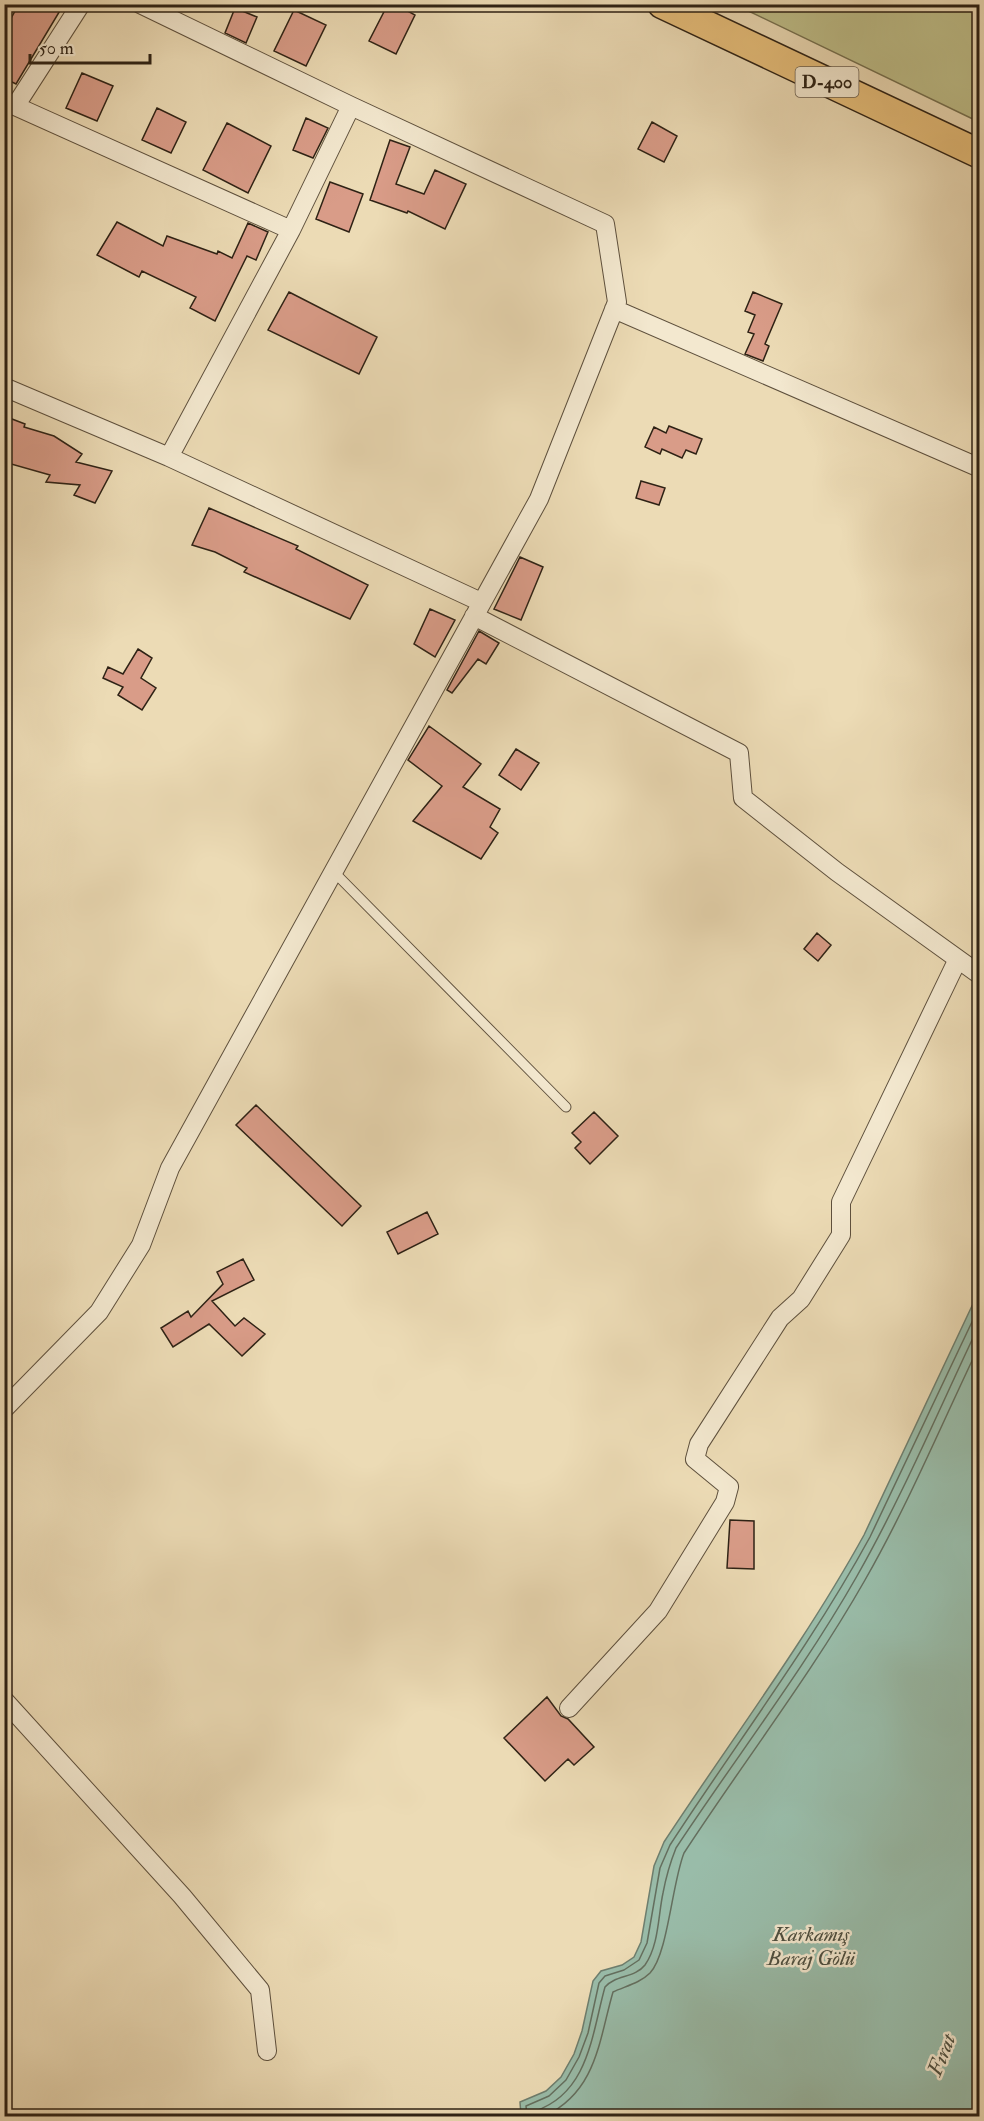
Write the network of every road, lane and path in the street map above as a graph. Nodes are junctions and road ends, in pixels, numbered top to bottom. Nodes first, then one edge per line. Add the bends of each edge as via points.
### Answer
1 (81, 4) edge
2 (140, 4) edge
3 (668, 7) edge
4 (10, 103) edge
5 (351, 106) junction
6 (980, 154) edge
7 (291, 230) junction
8 (614, 309) junction
9 (4, 387) edge
10 (169, 457) junction
11 (980, 468) edge
12 (477, 609) junction
13 (333, 871) junction
14 (957, 961) junction
15 (980, 975) edge
16 (566, 1107) dead end
17 (4, 1409) edge
18 (4, 1700) edge
19 (569, 1708) dead end
20 (267, 2051) dead end

1 - 4 street
2 - 5 street
3 - 6 main road, D-400
4 - 7 street
5 - 7 street
5 - 8 street via 605,224
7 - 10 street
8 - 11 street
8 - 12 street via 539,499
9 - 10 street
10 - 12 street
12 - 13 street
12 - 14 street via 739,753 742,798
13 - 16 lane
13 - 17 street via 170,1168 141,1245 99,1312
14 - 15 street
14 - 19 street via 841,1202 841,1235 801,1299 780,1318 699,1444 695,1459 729,1487 725,1502 658,1611
18 - 20 street via 182,1896 260,1990

